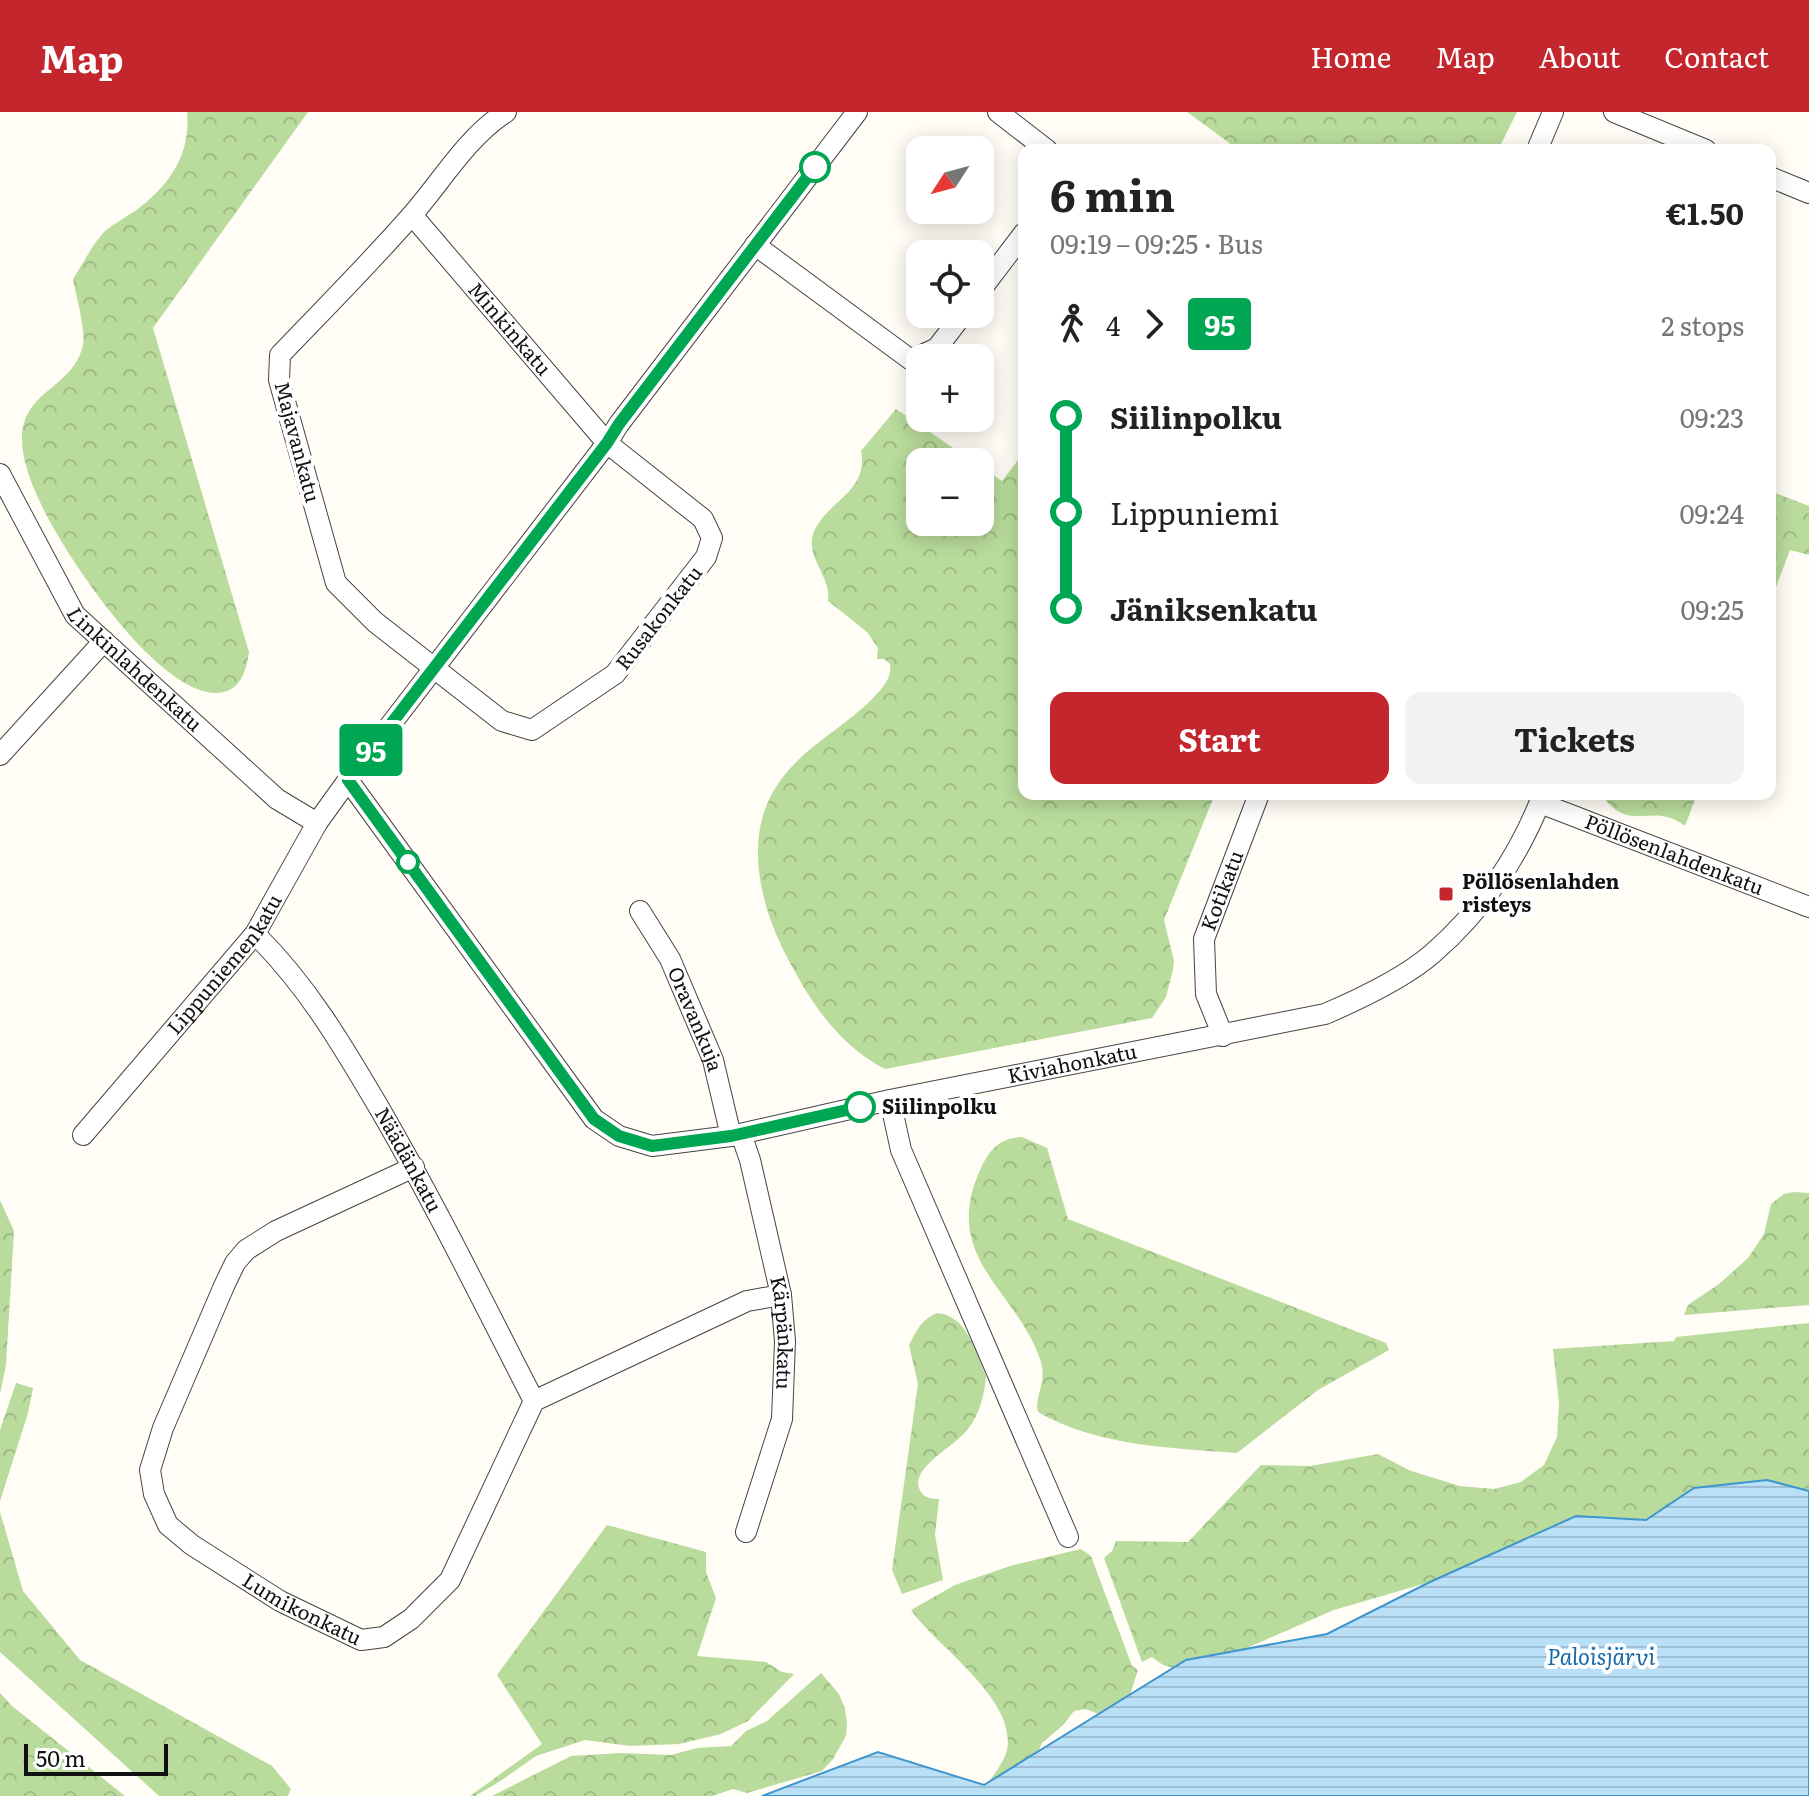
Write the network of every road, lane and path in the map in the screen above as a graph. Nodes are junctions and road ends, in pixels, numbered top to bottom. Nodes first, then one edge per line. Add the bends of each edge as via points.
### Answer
1 (506, 112) edge
2 (857, 112) edge
3 (998, 112) edge
4 (1553, 112) edge
5 (1614, 112) edge
6 (1039, 144) edge
7 (1540, 144) edge
8 (1691, 144) edge
9 (1776, 179) edge
10 (1809, 193) edge
11 (412, 215) junction
12 (1018, 241) edge
13 (755, 245) junction
14 (994, 273) edge
15 (952, 328) edge
16 (607, 443) junction
17 (0, 474) edge
18 (104, 641) junction
19 (434, 669) junction
20 (0, 755) edge
21 (348, 780) junction
22 (1257, 800) edge
23 (1541, 800) edge
24 (1543, 800) edge
25 (317, 823) junction
26 (1809, 907) edge
27 (640, 911) dead end
28 (255, 934) junction
29 (1223, 1036) junction
30 (890, 1100) junction
31 (83, 1135) dead end
32 (736, 1135) junction
33 (414, 1167) junction
34 (781, 1295) junction
35 (534, 1401) junction
36 (746, 1532) dead end
37 (1068, 1537) dead end

1 - 11 street, Majavankatu via 464,150
2 - 13 street, Lippuniemenkatu
3 - 6 street
4 - 7 street
5 - 8 street
9 - 10 street
11 - 16 street, Minkinkatu
11 - 19 street, Majavankatu via 280,355 279,380 336,583
12 - 14 street
13 - 15 street via 911,360 937,348
13 - 16 street, Lippuniemenkatu
16 - 19 street, Lippuniemenkatu
16 - 19 street, Rusakonkatu via 703,519 712,538 706,557 615,674 532,730 502,721
17 - 18 street, Linkinlahdenkatu via 75,615
18 - 20 street
18 - 25 street, Linkinlahdenkatu via 277,799
19 - 21 street, Lippuniemenkatu
21 - 25 street, Lippuniemenkatu
21 - 32 street, Kiviahonkatu via 594,1119 619,1136 652,1146
22 - 29 street, Kotikatu via 1204,939 1206,994
23 - 29 street, Kiviahonkatu via 1519,849 1493,889 1431,956 1363,998 1325,1014
24 - 26 street, Pöllösenlahdenkatu
25 - 28 street, Lippuniemenkatu
27 - 32 street, Oravankuja via 670,959 713,1060
28 - 31 street, Lippuniemenkatu
28 - 33 street, Näädänkatu via 287,966 338,1037
29 - 30 street, Kiviahonkatu
30 - 32 street, Kiviahonkatu
30 - 37 street via 901,1150
32 - 34 street, Kärpänkatu via 750,1160
33 - 35 street, Näädänkatu
33 - 35 street, Lumikonkatu via 276,1231 235,1263 150,1470 168,1525 280,1601 361,1640 384,1637 411,1619 450,1580
34 - 35 street via 747,1301
34 - 36 street, Kärpänkatu via 782,1419

